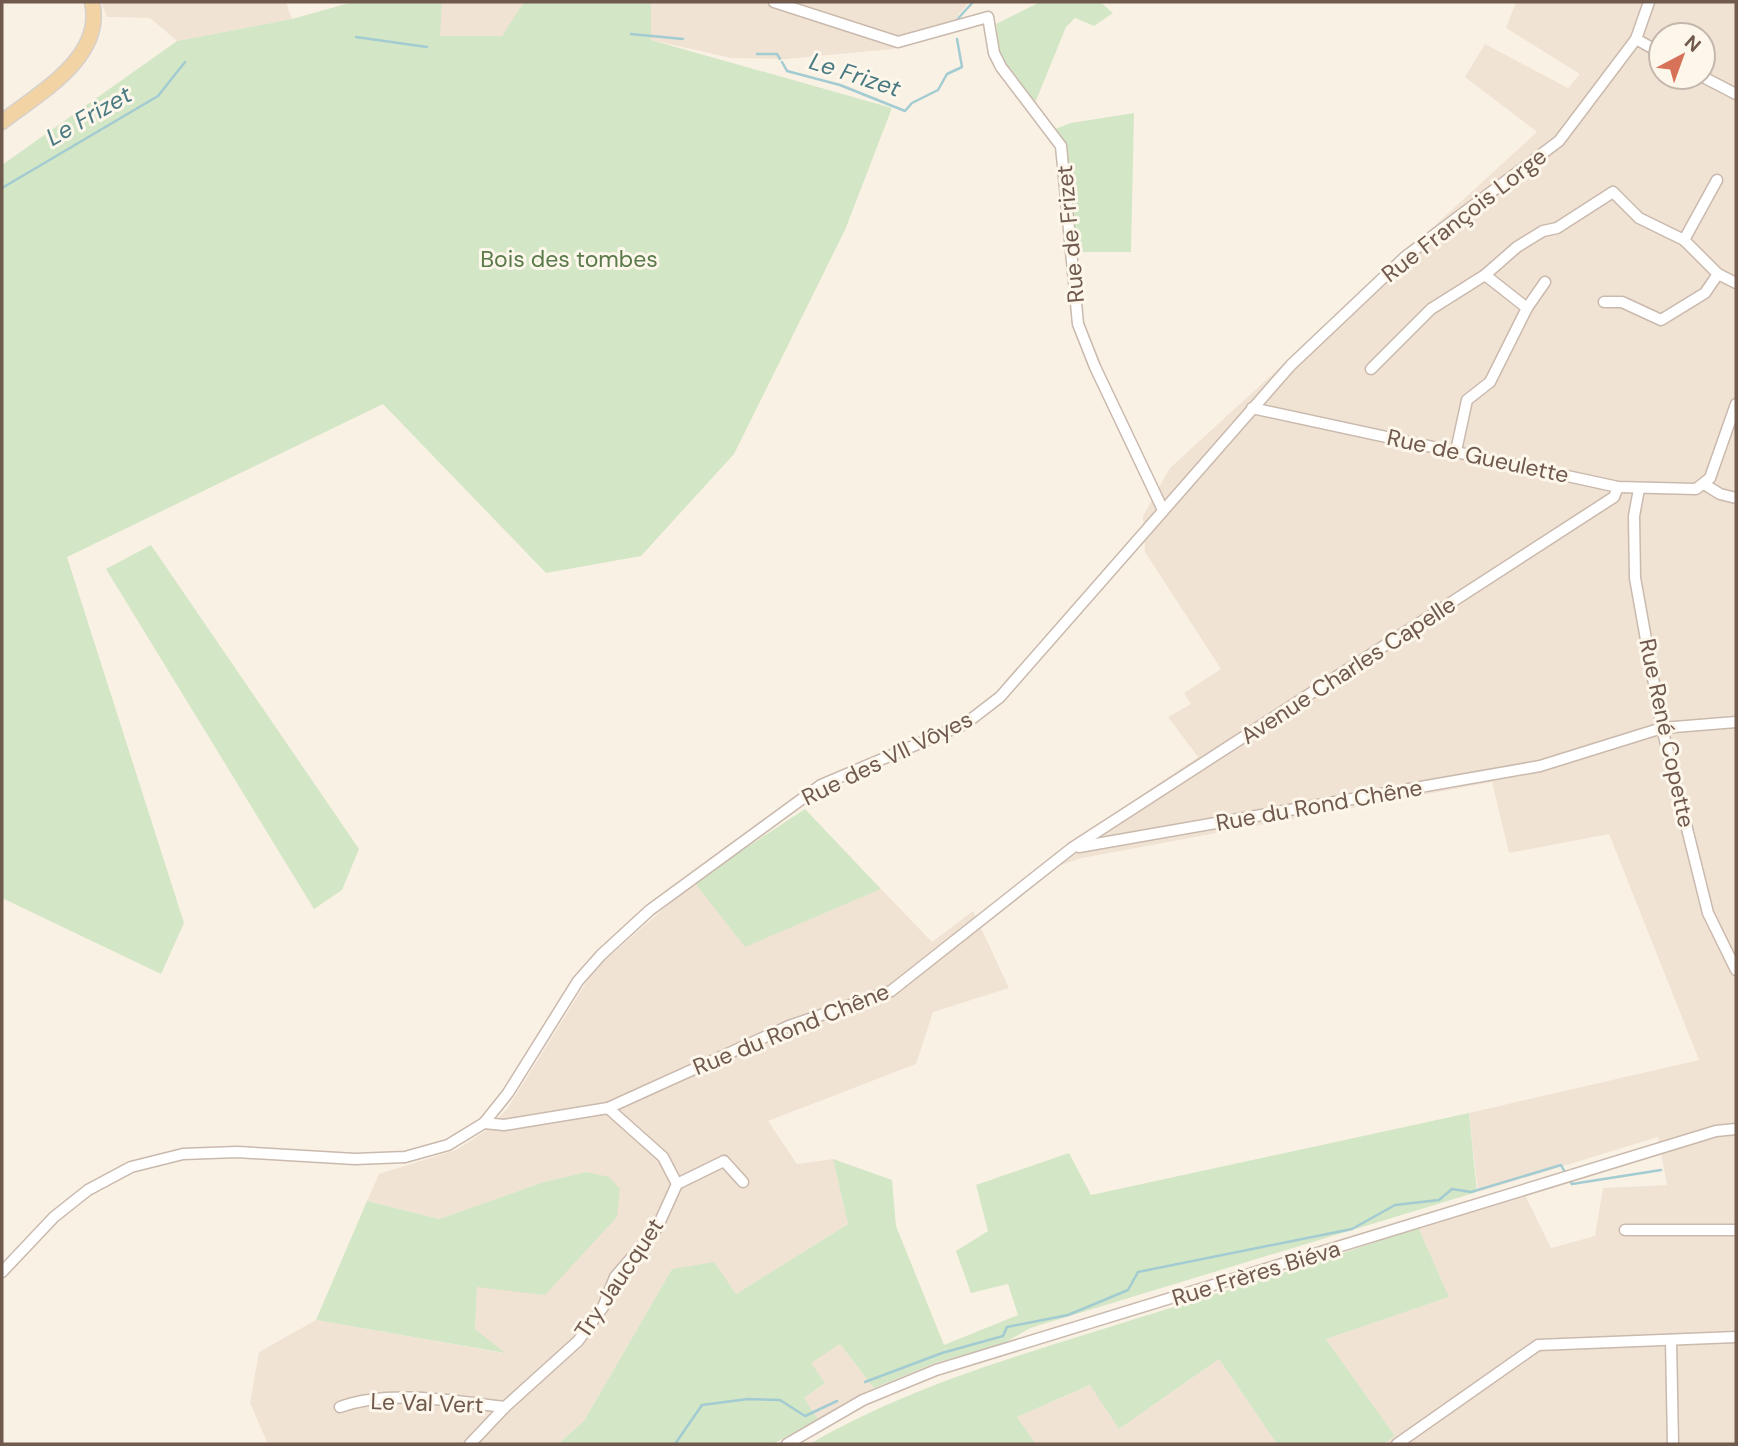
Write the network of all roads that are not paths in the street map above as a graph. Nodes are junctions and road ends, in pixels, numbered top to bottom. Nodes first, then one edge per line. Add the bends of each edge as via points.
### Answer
1 (92, 2) edge
2 (774, 2) edge
3 (1648, 2) edge
4 (1636, 39) junction
5 (1647, 45) edge
6 (1717, 84) edge
7 (1736, 94) edge
8 (2, 122) edge
9 (1717, 180) dead end
10 (1684, 240) junction
11 (1718, 274) junction
12 (1485, 275) junction
13 (1545, 282) dead end
14 (1736, 283) edge
15 (1605, 302) dead end
16 (1527, 308) junction
17 (1371, 369) dead end
18 (1736, 404) edge
19 (1252, 408) junction
20 (1456, 450) junction
21 (1704, 484) junction
22 (1618, 487) junction
23 (1639, 489) junction
24 (1736, 498) edge
25 (1163, 510) junction
26 (1736, 722) edge
27 (1662, 728) junction
28 (1072, 848) junction
29 (1736, 970) edge
30 (608, 1108) junction
31 (484, 1124) junction
32 (1736, 1129) edge
33 (743, 1182) dead end
34 (677, 1184) junction
35 (1625, 1230) dead end
36 (1736, 1230) edge
37 (2, 1272) edge
38 (1736, 1337) edge
39 (1671, 1340) junction
40 (341, 1407) dead end
41 (505, 1407) junction
42 (470, 1444) edge
43 (787, 1444) edge
44 (1397, 1444) edge
45 (1673, 1444) edge

1 - 8 main road via 95,15 90,43 68,69
2 - 25 street, Rue de Frizet via 898,42 988,17 1001,67 1061,146 1078,324
3 - 4 street, Rue François Lorge
4 - 5 street
4 - 19 street, Rue François Lorge via 1559,141 1405,257
6 - 7 street
9 - 10 street
10 - 11 street
10 - 12 street via 1639,218 1613,192 1517,247
11 - 14 street
11 - 15 street via 1705,293 1661,320 1622,302
12 - 16 street
12 - 17 street via 1431,309
13 - 16 street
16 - 20 street via 1490,382 1467,400
18 - 21 street
19 - 20 street, Rue de Gueulette
19 - 25 street, Rue des VII Vôyes
20 - 22 street, Rue de Gueulette
21 - 23 street, Rue de Gueulette via 1696,489
21 - 24 street
22 - 23 street, Rue de Gueulette
22 - 28 street, Avenue Charles Capelle via 1614,497
23 - 27 street, Rue René Copette via 1634,516 1635,578
25 - 31 street, Rue des VII Vôyes via 1000,697 965,724 821,785 650,910 578,981
26 - 27 street, Rue du Rond Chêne
27 - 28 street, Rue du Rond Chêne via 1540,766
27 - 29 street, Rue René Copette via 1707,913
28 - 30 street, Rue du Rond Chêne via 891,991 789,1026
30 - 31 street, Rue du Rond Chêne via 504,1125
30 - 34 street via 663,1157
31 - 37 street, Rue du Rond Chêne via 447,1145 405,1157 237,1152 183,1154 131,1167 88,1190 54,1217
32 - 43 street, Rue Frères Biéva via 1716,1131 936,1370 863,1400
33 - 34 street via 724,1161
34 - 41 street, Try Jaucquet via 657,1228 615,1278 603,1307 578,1341
35 - 36 street
38 - 39 street
39 - 44 street via 1538,1345
39 - 45 street
40 - 41 street, Le Val Vert via 360,1400 441,1400
41 - 42 street, Le Val Vert

